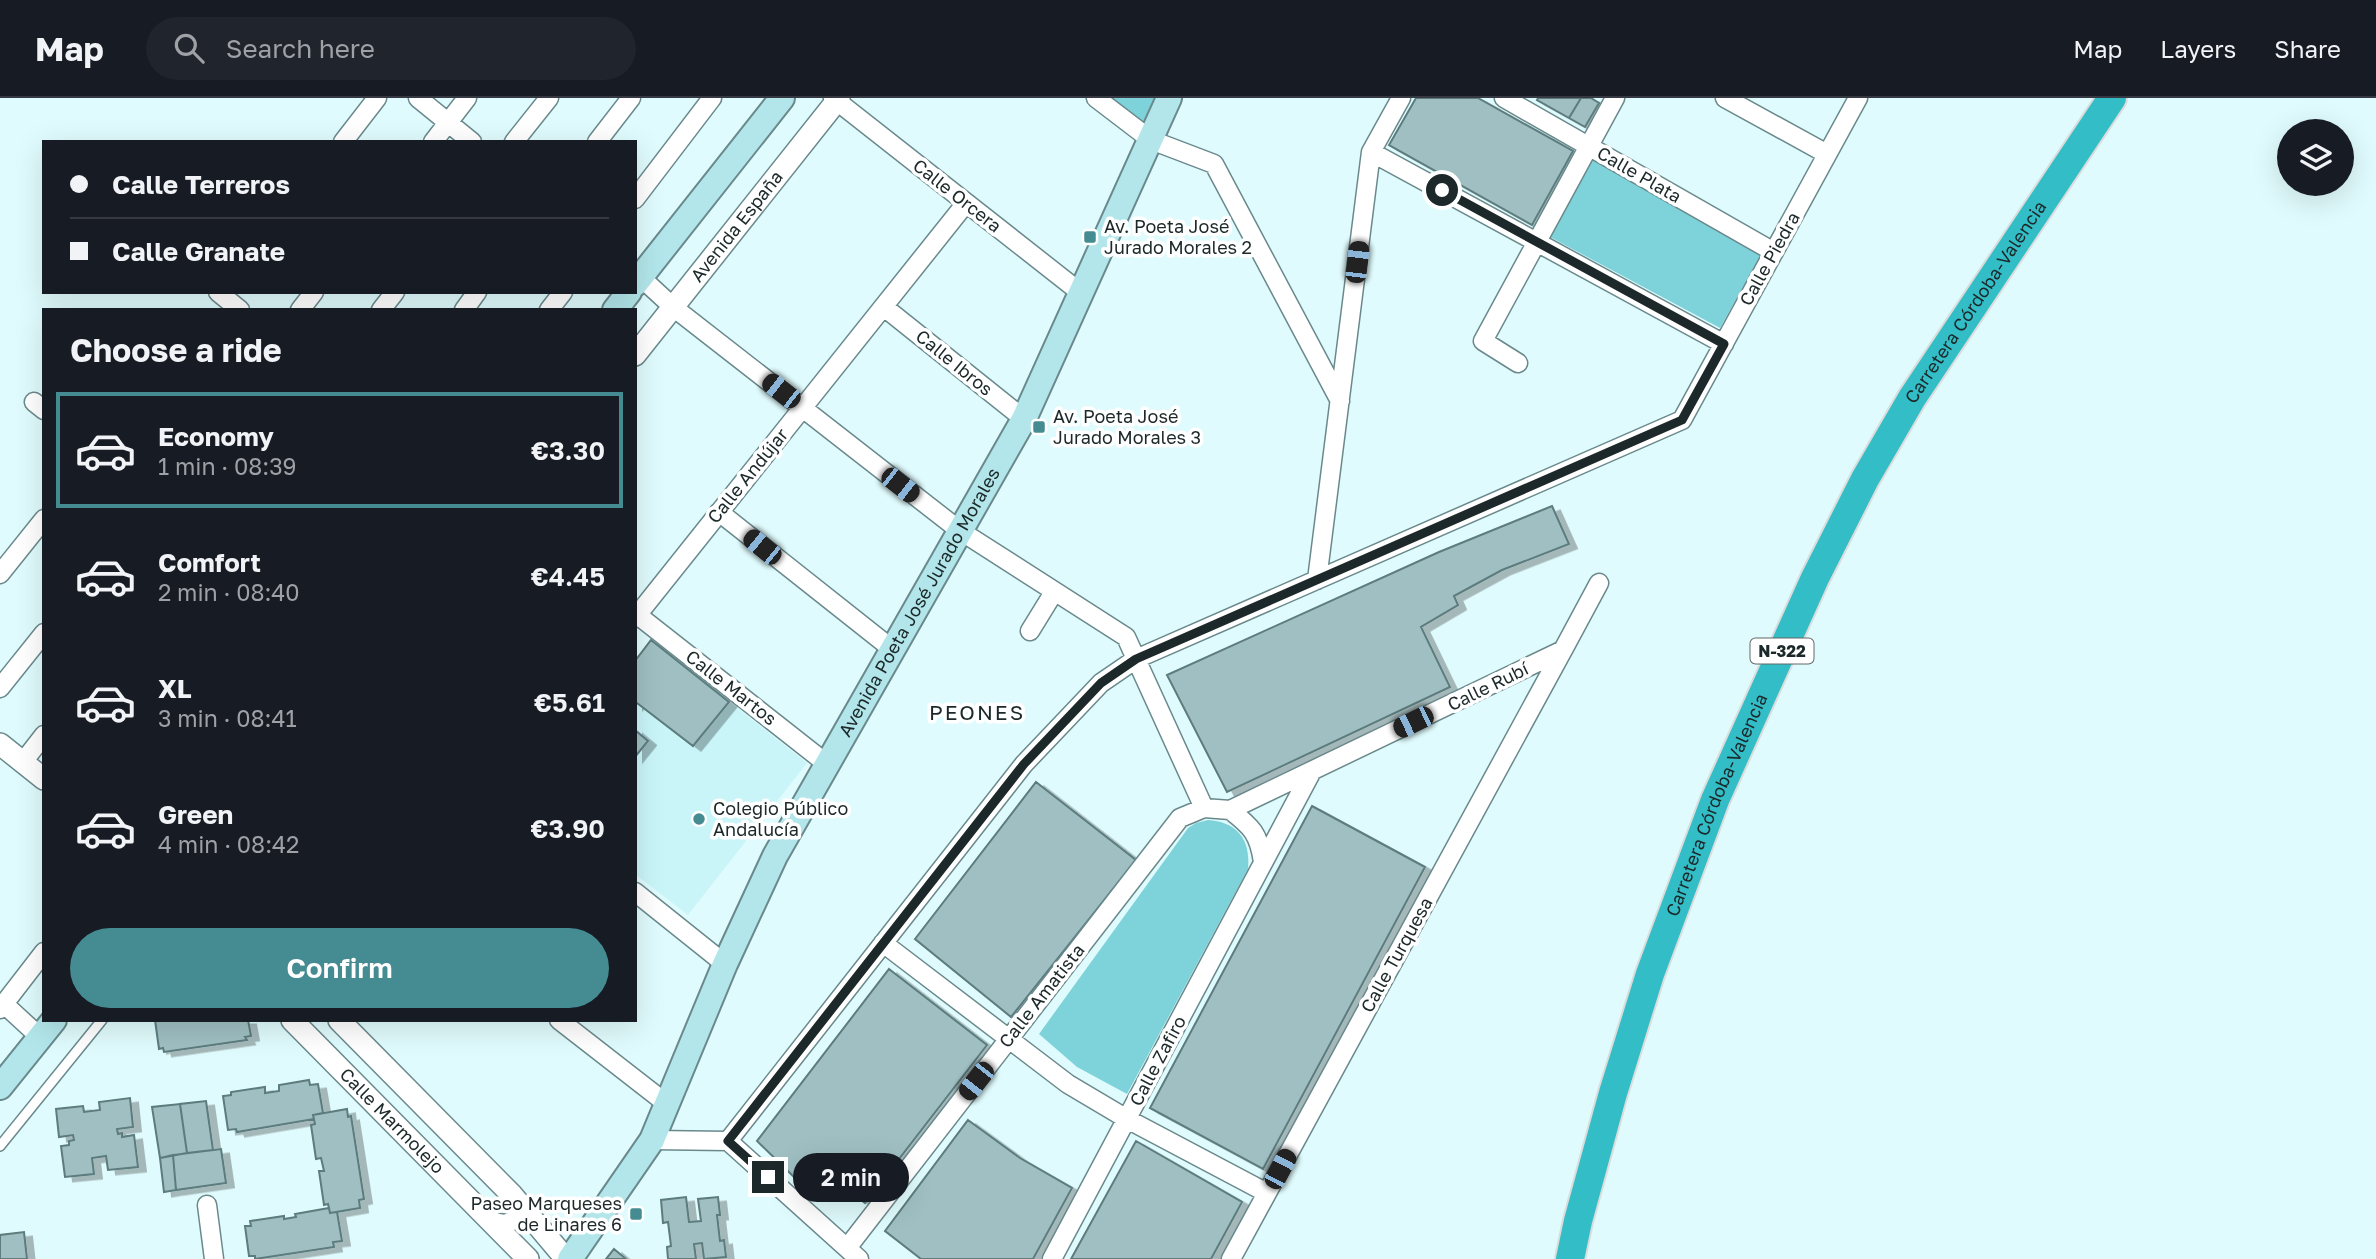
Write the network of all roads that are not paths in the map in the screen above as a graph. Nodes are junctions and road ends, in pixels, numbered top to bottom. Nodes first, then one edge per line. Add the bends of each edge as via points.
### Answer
1 (377, 98) edge
2 (418, 98) edge
3 (467, 98) edge
4 (548, 98) edge
5 (631, 98) edge
6 (712, 98) edge
7 (782, 98) edge
8 (1096, 98) edge
9 (1169, 98) edge
10 (1401, 98) edge
11 (1504, 98) edge
12 (1615, 98) edge
13 (1725, 98) edge
14 (1858, 98) edge
15 (2112, 98) edge
16 (836, 99) edge
17 (448, 122) junction
18 (345, 140) edge
19 (434, 140) edge
20 (470, 140) edge
21 (516, 140) edge
22 (599, 140) edge
23 (1151, 140) junction
24 (1588, 146) junction
25 (1371, 152) junction
26 (1827, 154) junction
27 (637, 196) edge
28 (966, 203) junction
29 (1536, 241) junction
30 (1774, 252) junction
31 (637, 279) edge
32 (637, 282) edge
33 (1081, 293) junction
34 (222, 294) edge
35 (312, 294) edge
36 (393, 294) edge
37 (561, 294) edge
38 (673, 307) junction
39 (884, 307) junction
40 (238, 308) edge
41 (302, 308) edge
42 (383, 308) edge
43 (551, 308) edge
44 (1724, 344) junction
45 (637, 352) edge
46 (1518, 363) dead end
47 (1340, 401) junction
48 (802, 408) junction
49 (1024, 419) junction
50 (719, 512) junction
51 (42, 522) edge
52 (959, 530) junction
53 (0, 574) edge
54 (1317, 580) junction
55 (1599, 583) dead end
56 (1054, 592) junction
57 (637, 614) edge
58 (637, 616) edge
59 (1030, 631) dead end
60 (42, 636) edge
61 (892, 649) junction
62 (1563, 650) junction
63 (1136, 659) junction
64 (0, 688) edge
65 (42, 738) edge
66 (0, 744) edge
67 (23, 762) junction
68 (827, 764) junction
69 (1312, 771) junction
70 (42, 777) edge
71 (1204, 808) junction
72 (1230, 810) junction
73 (1263, 862) junction
74 (637, 894) edge
75 (883, 943) junction
76 (42, 955) edge
77 (725, 964) junction
78 (2, 1007) edge
79 (101, 1022) edge
80 (294, 1022) edge
81 (341, 1022) edge
82 (562, 1022) edge
83 (47, 1029) edge
84 (1009, 1039) junction
85 (0, 1087) edge
86 (667, 1104) junction
87 (1127, 1119) junction
88 (652, 1140) junction
89 (728, 1141) junction
90 (0, 1146) edge
91 (1267, 1193) junction
92 (517, 1202) junction
93 (207, 1205) dead end
94 (491, 1222) junction
95 (853, 1253) edge
96 (214, 1259) edge
97 (528, 1259) edge
98 (568, 1259) edge
99 (1052, 1259) edge
100 (1231, 1259) edge
101 (1570, 1259) edge

1 - 18 street
2 - 17 street
3 - 17 street
4 - 21 street
5 - 22 street
6 - 27 street
7 - 31 main road
8 - 23 street
9 - 23 main road, Avenida Poeta José Jurado Morales
10 - 25 street
11 - 24 street, Calle Plata
12 - 24 street
13 - 26 street
14 - 26 street, Calle Piedra
15 - 101 highway, Carretera Córdoba-Valencia / N-322 via 1912,398 1815,578 1714,800 1650,974
16 - 28 street, Calle Orcera
16 - 38 street, Avenida España
17 - 19 street
17 - 20 street
23 - 33 main road, Avenida Poeta José Jurado Morales
23 - 47 street via 1214,164
24 - 29 street
24 - 30 street, Calle Plata
25 - 29 street
25 - 47 street
26 - 30 street, Calle Piedra
28 - 33 street, Calle Orcera
28 - 39 street, Calle Andújar
29 - 44 street
29 - 46 street via 1483,341
30 - 44 street, Calle Piedra
32 - 38 street
33 - 49 main road, Avenida Poeta José Jurado Morales
34 - 40 street
35 - 41 street
36 - 42 street
37 - 43 street
38 - 45 street, Avenida España
38 - 48 street
39 - 48 street, Calle Andújar
39 - 49 street, Calle Ibros
44 - 54 street, Calle Piedra via 1682,420
47 - 54 street
48 - 50 street, Calle Andújar
48 - 52 street
49 - 52 main road, Avenida Poeta José Jurado Morales
50 - 57 street, Calle Andújar
50 - 61 street
51 - 53 street
52 - 56 street
52 - 61 main road, Avenida Poeta José Jurado Morales
54 - 63 street
55 - 62 street
56 - 59 street
56 - 63 street via 1126,638
58 - 68 street, Calle Martos
60 - 64 street
61 - 68 main road, Avenida Poeta José Jurado Morales
62 - 69 street, Calle Rubí
62 - 91 street, Calle Turquesa
63 - 71 street
63 - 75 street via 1101,683 1024,764
65 - 67 street
66 - 67 street
67 - 70 street
68 - 77 main road, Avenida Poeta José Jurado Morales via 775,856
69 - 72 street, Calle Rubí
69 - 73 street, Calle Zafiro
71 - 72 street
71 - 84 street, Calle Amatista via 1180,818
72 - 73 street via 1251,826
73 - 87 street, Calle Zafiro
74 - 77 street
75 - 84 street
75 - 89 street
76 - 78 street
77 - 86 main road, Avenida Poeta José Jurado Morales
78 - 83 street
79 - 90 lane
80 - 94 street, Calle Marmolejo
81 - 92 street, Calle Marmolejo
82 - 86 street
83 - 85 main road
84 - 87 street via 1068,1084
84 - 95 street, Calle Amatista
86 - 88 main road, Avenida Poeta José Jurado Morales
87 - 91 street
87 - 99 street, Calle Zafiro
88 - 89 street
88 - 98 main road, Avenida Poeta José Jurado Morales
89 - 95 street
91 - 100 street, Calle Turquesa
92 - 94 street via 517,1219 505,1224
92 - 98 street, Calle Marmolejo
93 - 96 street
94 - 97 street, Calle Marmolejo

